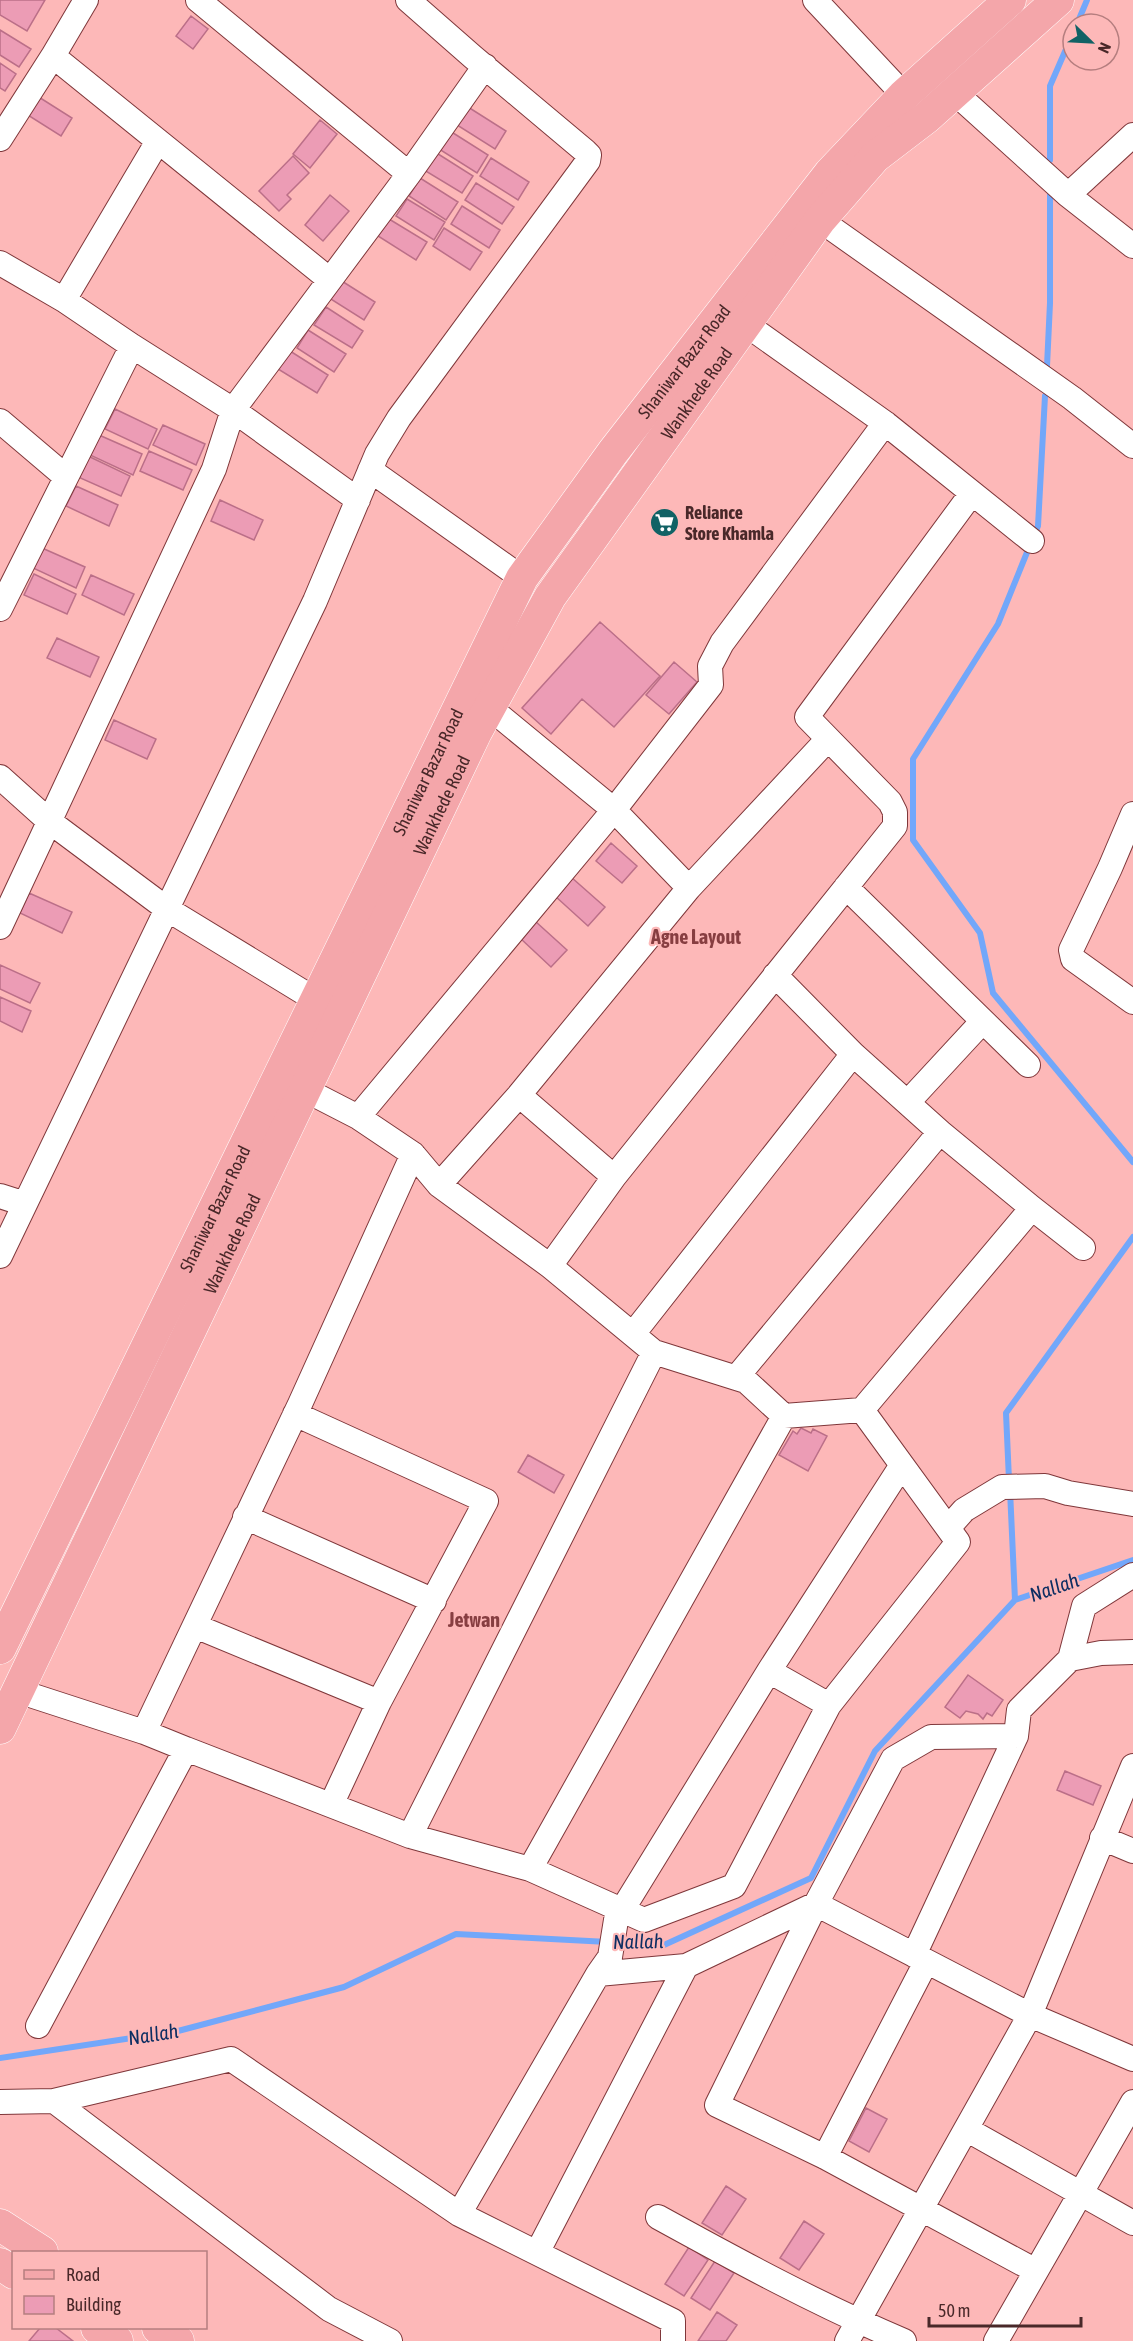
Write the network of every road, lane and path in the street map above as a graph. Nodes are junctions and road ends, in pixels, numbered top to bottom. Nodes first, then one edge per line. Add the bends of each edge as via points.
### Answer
1 (86, 0) edge
2 (198, 0) edge
3 (408, 0) edge
4 (815, 0) edge
5 (1010, 0) edge
6 (1058, 0) edge
7 (53, 56) junction
8 (485, 66) junction
9 (953, 92) junction
10 (903, 96) junction
11 (926, 118) junction
12 (1133, 135) edge
13 (0, 139) edge
14 (158, 141) junction
15 (409, 174) junction
16 (1068, 195) junction
17 (819, 220) junction
18 (1133, 246) edge
19 (0, 263) edge
20 (330, 280) junction
21 (64, 300) junction
22 (744, 324) junction
23 (132, 346) junction
24 (233, 410) junction
25 (0, 421) edge
26 (885, 423) junction
27 (1133, 446) edge
28 (370, 470) junction
29 (66, 477) junction
30 (972, 493) junction
31 (358, 500) junction
32 (1032, 541) dead end
33 (522, 578) junction
34 (2, 600) edge
35 (490, 708) junction
36 (828, 739) junction
37 (0, 777) edge
38 (614, 810) junction
39 (1133, 814) edge
40 (49, 820) junction
41 (1124, 862) edge
42 (846, 887) junction
43 (689, 888) junction
44 (167, 909) junction
45 (0, 927) edge
46 (775, 975) junction
47 (316, 1000) junction
48 (1133, 1002) edge
49 (982, 1022) junction
50 (853, 1054) junction
51 (1028, 1065) dead end
52 (292, 1083) junction
53 (520, 1094) junction
54 (908, 1102) junction
55 (358, 1117) junction
56 (940, 1132) junction
57 (413, 1154) junction
58 (614, 1177) junction
59 (439, 1185) junction
60 (0, 1196) edge
61 (25, 1204) junction
62 (1032, 1208) junction
63 (1083, 1248) dead end
64 (0, 1256) edge
65 (550, 1266) junction
66 (633, 1334) junction
67 (654, 1352) junction
68 (736, 1378) junction
69 (862, 1410) junction
70 (295, 1414) junction
71 (784, 1416) junction
72 (902, 1465) junction
73 (1133, 1504) edge
74 (245, 1517) junction
75 (948, 1528) junction
76 (1133, 1575) edge
77 (434, 1601) junction
78 (195, 1626) junction
79 (0, 1648) edge
80 (1133, 1652) edge
81 (1070, 1659) junction
82 (769, 1671) junction
83 (18, 1691) junction
84 (379, 1702) junction
85 (829, 1705) junction
86 (0, 1728) edge
87 (144, 1732) junction
88 (1016, 1736) junction
89 (186, 1749) junction
90 (1133, 1766) edge
91 (331, 1805) junction
92 (410, 1836) junction
93 (1102, 1838) junction
94 (1133, 1851) edge
95 (530, 1869) junction
96 (816, 1904) junction
97 (619, 1916) junction
98 (920, 1958) junction
99 (604, 1966) junction
100 (686, 1966) junction
101 (1030, 2015) junction
102 (38, 2026) dead end
103 (1133, 2059) edge
104 (54, 2101) junction
105 (0, 2102) edge
106 (1133, 2102) edge
107 (966, 2129) junction
108 (825, 2157) junction
109 (1080, 2194) junction
110 (921, 2207) junction
111 (459, 2214) junction
112 (658, 2217) dead end
113 (1133, 2223) edge
114 (0, 2225) edge
115 (39, 2251) edge
116 (537, 2253) junction
117 (1036, 2271) junction
118 (99, 2329) edge
119 (160, 2329) edge
120 (852, 2331) edge
121 (117, 2341) edge
122 (178, 2341) edge
123 (390, 2341) edge
124 (673, 2341) edge
125 (904, 2341) edge
126 (996, 2341) edge

1 - 7 street
2 - 15 street
3 - 8 street
4 - 10 street
5 - 10 main road, Shaniwar Bazar Road
6 - 9 main road, Wankhede Road
7 - 13 street
7 - 14 street
8 - 15 street
8 - 28 street via 585,151 588,161 399,418
9 - 11 main road, Wankhede Road
9 - 16 street
10 - 11 street
10 - 33 main road, Shaniwar Bazar Road via 830,173 613,452
11 - 17 main road, Wankhede Road via 875,157
12 - 16 street
14 - 20 street
14 - 21 street
15 - 20 street
16 - 18 street
17 - 22 main road, Wankhede Road
17 - 27 street via 1072,398
19 - 21 street
20 - 24 street
21 - 23 street
22 - 26 street
22 - 35 main road, Wankhede Road via 550,597
23 - 24 street
23 - 29 street
24 - 31 street
24 - 40 street via 214,468
25 - 29 street
26 - 30 street
26 - 38 street via 722,643 710,666 711,686
28 - 31 street
28 - 33 street
29 - 34 street
30 - 32 street
30 - 36 street via 807,717
31 - 44 street via 315,602
33 - 47 main road, Shaniwar Bazar Road
35 - 38 street
35 - 52 main road, Wankhede Road
36 - 42 street via 890,802 895,812 895,826
36 - 43 street
37 - 40 street
38 - 43 street
38 - 55 street
39 - 41 street
40 - 44 street
40 - 45 street
41 - 48 street via 1071,955
42 - 46 street
42 - 49 street
43 - 53 street
44 - 47 street
44 - 61 street
46 - 50 street
46 - 58 street
47 - 52 main road, Shaniwar Bazar Road
49 - 51 street
49 - 54 street
50 - 54 street
50 - 66 street
52 - 55 street
52 - 79 main road, Shaniwar Bazar Road
52 - 83 main road, Wankhede Road
53 - 58 street
53 - 59 street
54 - 56 street
55 - 57 street
56 - 62 street
56 - 68 street
57 - 59 street
57 - 70 street
58 - 65 street
59 - 65 street
60 - 61 street
61 - 64 street
62 - 63 street
62 - 69 street
65 - 66 street
66 - 67 street
67 - 68 street
67 - 92 street
68 - 71 street via 746,1381
69 - 71 street
69 - 72 street
70 - 74 street
70 - 77 street via 486,1502
71 - 95 street
72 - 75 street
72 - 82 street
73 - 75 street via 1045,1486 1002,1487 964,1510
74 - 77 street
74 - 78 street
75 - 85 street via 958,1542
76 - 81 street via 1084,1606
77 - 84 street
78 - 84 street
78 - 87 street
80 - 81 street
81 - 88 street via 1019,1710
82 - 85 street
82 - 97 street
83 - 86 main road, Wankhede Road
83 - 87 street
84 - 91 street
85 - 97 street via 734,1886 644,1920
87 - 89 street
88 - 96 street via 931,1737 893,1759
88 - 98 street
89 - 91 street
89 - 102 street
90 - 93 street
91 - 92 street
92 - 95 street
93 - 94 street
93 - 101 street
95 - 97 street
96 - 98 street
96 - 100 street
96 - 108 street via 717,2105
97 - 99 street
98 - 101 street
98 - 108 street
99 - 100 street
99 - 111 street
100 - 116 street
101 - 103 street
101 - 107 street
104 - 105 street
104 - 111 street via 231,2059
104 - 123 street via 329,2309
106 - 109 street
107 - 109 street
107 - 110 street
108 - 110 street
109 - 113 street
109 - 117 street
110 - 117 street
110 - 120 street
111 - 116 street
112 - 120 street
114 - 115 main road
116 - 124 street via 674,2321
117 - 126 street
118 - 121 main road
119 - 122 main road
120 - 125 street

